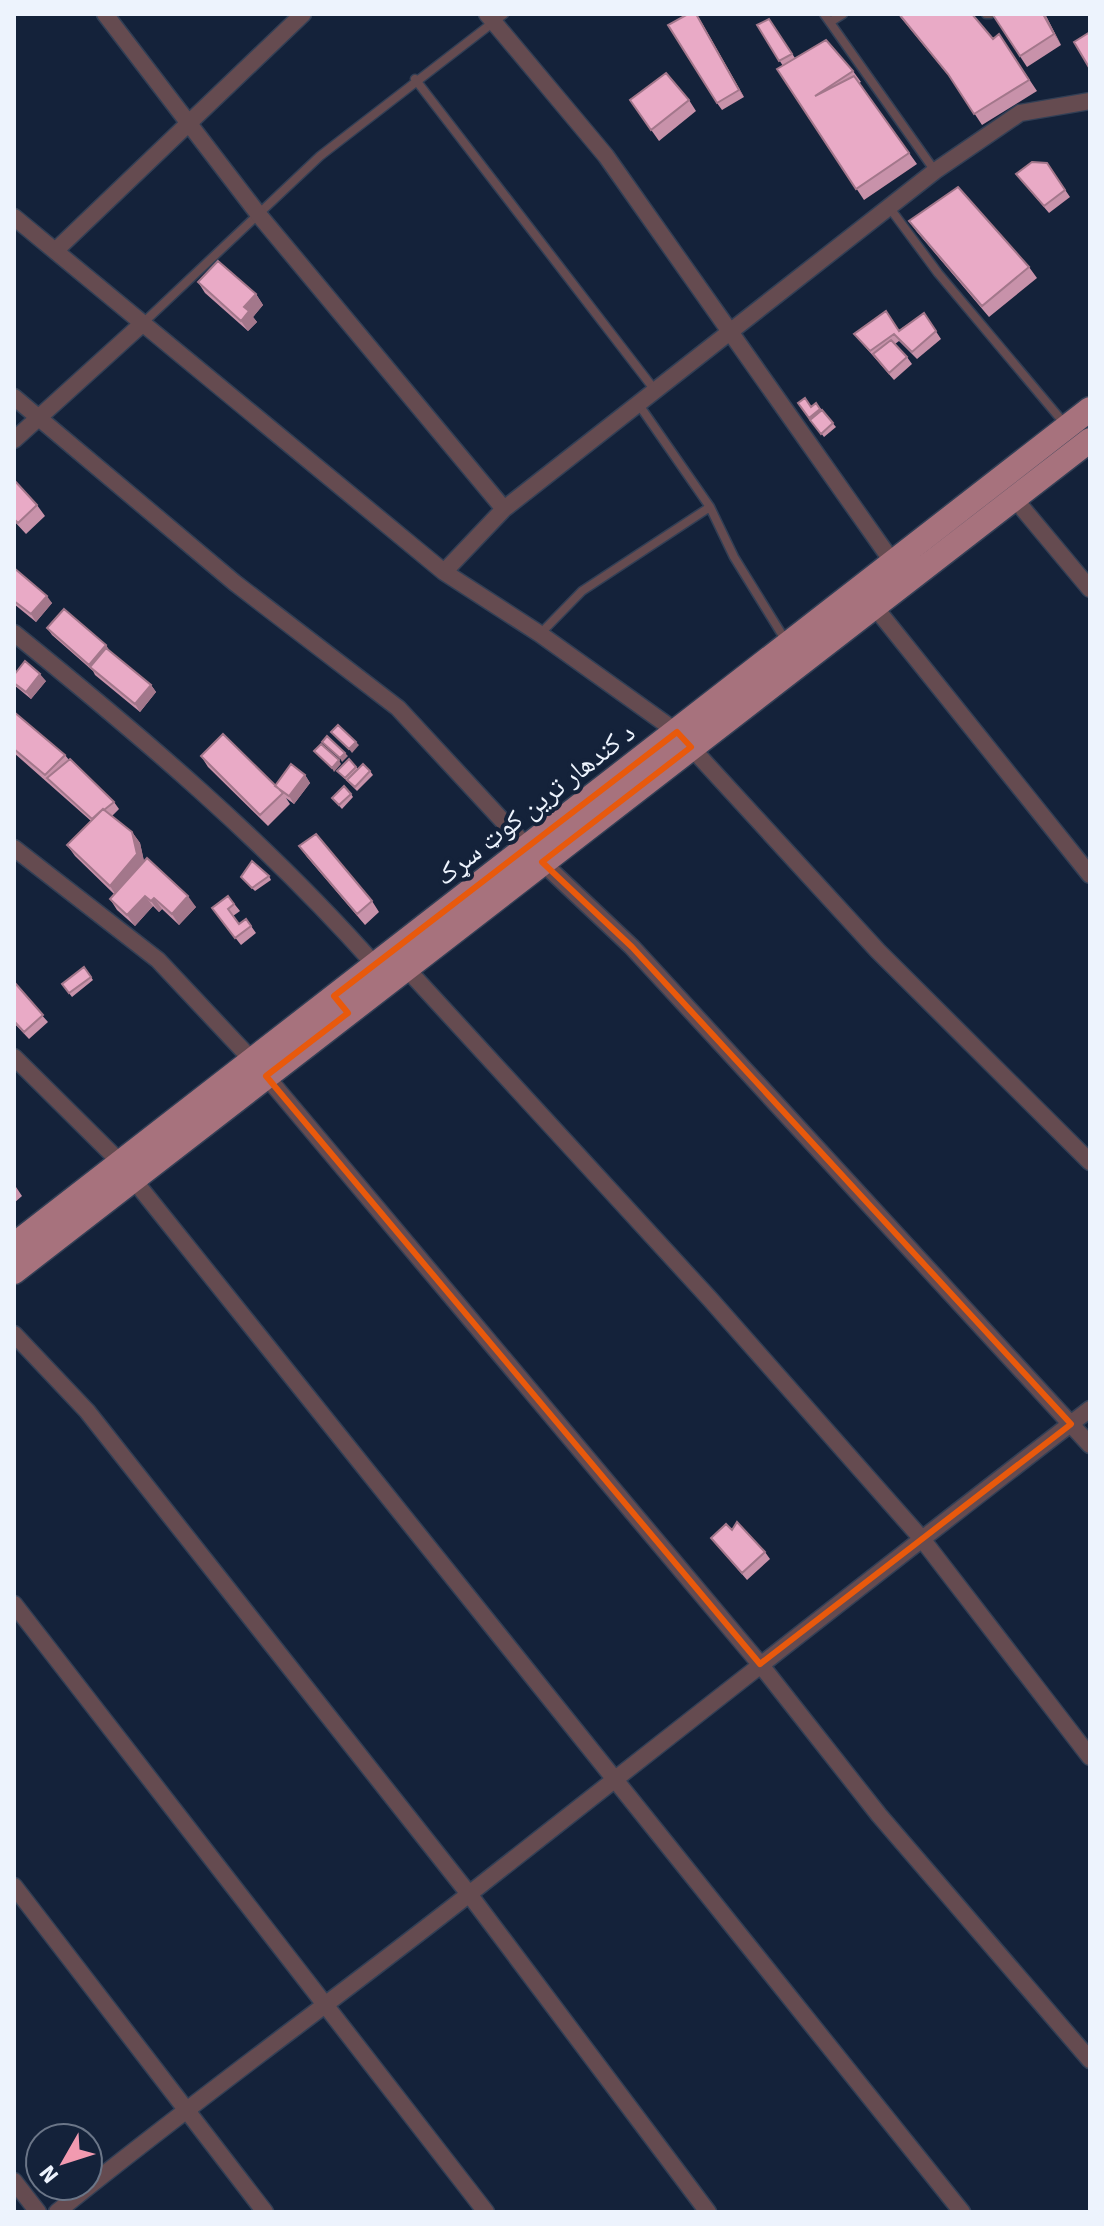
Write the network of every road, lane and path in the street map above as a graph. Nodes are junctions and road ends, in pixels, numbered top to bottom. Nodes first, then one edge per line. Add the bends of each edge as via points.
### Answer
1 (105, 14) edge
2 (303, 14) edge
3 (843, 14) edge
4 (496, 17) edge
5 (827, 18) edge
6 (415, 79) junction
7 (1090, 101) edge
8 (189, 123) junction
9 (935, 171) junction
10 (888, 207) junction
11 (259, 215) junction
12 (14, 217) edge
13 (55, 251) junction
14 (142, 324) junction
15 (731, 330) junction
16 (654, 389) junction
17 (14, 397) edge
18 (637, 402) junction
19 (1090, 409) edge
20 (41, 417) junction
21 (1067, 427) junction
22 (14, 440) edge
23 (1090, 440) edge
24 (1014, 498) junction
25 (710, 507) junction
26 (504, 509) junction
27 (894, 564) junction
28 (444, 572) junction
29 (1090, 589) edge
30 (874, 606) junction
31 (14, 633) edge
32 (540, 634) junction
33 (789, 645) junction
34 (684, 739) junction
35 (14, 848) edge
36 (535, 855) junction
37 (1090, 875) edge
38 (375, 965) junction
39 (406, 968) junction
40 (341, 1005) junction
41 (14, 1057) edge
42 (259, 1068) junction
43 (1090, 1162) edge
44 (126, 1170) junction
45 (14, 1245) edge
46 (14, 1272) edge
47 (14, 1334) edge
48 (1090, 1409) edge
49 (1071, 1424) junction
50 (1090, 1445) edge
51 (922, 1539) junction
52 (14, 1604) edge
53 (760, 1664) junction
54 (1090, 1757) edge
55 (614, 1777) junction
56 (14, 1886) edge
57 (469, 1894) junction
58 (325, 2005) junction
59 (1090, 2060) edge
60 (184, 2109) junction
61 (14, 2181) edge
62 (38, 2212) edge
63 (57, 2212) edge
64 (265, 2212) edge
65 (486, 2212) edge
66 (708, 2212) edge
67 (962, 2212) edge

1 - 8 street
2 - 8 street
3 - 5 lane
4 - 6 lane
4 - 15 street via 606,156
5 - 9 lane
6 - 11 lane via 320,156
6 - 16 lane
7 - 9 street via 1020,113
8 - 11 street
8 - 13 street
9 - 10 street
10 - 15 street
10 - 21 lane
11 - 14 lane
11 - 26 street
12 - 13 street
13 - 14 street
14 - 20 street
14 - 28 street
15 - 16 street
15 - 27 street
16 - 18 street
17 - 20 street
18 - 25 lane
18 - 26 street
19 - 21 main road, د کندهار ترين کوټ سړک
20 - 22 street
20 - 36 street via 235,583 398,708
21 - 27 main road, د کندهار ترين کوټ سړک
23 - 24 main road, د کندهار ترين کوټ سړک
24 - 29 street
24 - 30 main road, د کندهار ترين کوټ سړک
25 - 32 lane via 582,591
25 - 33 lane via 734,557
26 - 28 street
27 - 33 main road, د کندهار ترين کوټ سړک
28 - 32 street
30 - 34 main road, د کندهار ترين کوټ سړک
30 - 37 street
31 - 38 street via 126,724 308,889
32 - 34 street
33 - 34 main road, د کندهار ترين کوټ سړک
34 - 36 main road, د کندهار ترين کوټ سړک
34 - 43 street via 878,951
35 - 42 street via 158,960
36 - 38 main road, د کندهار ترين کوټ سړک
36 - 39 main road, د کندهار ترين کوټ سړک
36 - 49 street via 632,947
38 - 40 main road, د کندهار ترين کوټ سړک
39 - 40 main road, د کندهار ترين کوټ سړک
39 - 51 street
40 - 42 main road, د کندهار ترين کوټ سړک
41 - 44 street
42 - 44 main road, د کندهار ترين کوټ سړک
42 - 53 street
44 - 45 main road, د کندهار ترين کوټ سړک
44 - 46 main road, د کندهار ترين کوټ سړک
44 - 55 street
47 - 57 street via 87,1411
48 - 49 street
49 - 50 street
49 - 51 street
51 - 53 street
51 - 54 street
52 - 58 street
53 - 55 street
53 - 59 street via 879,1815
55 - 57 street
55 - 67 street
56 - 60 street
57 - 58 street
57 - 66 street
58 - 60 street
58 - 65 street
60 - 63 street
60 - 64 street
61 - 62 street

